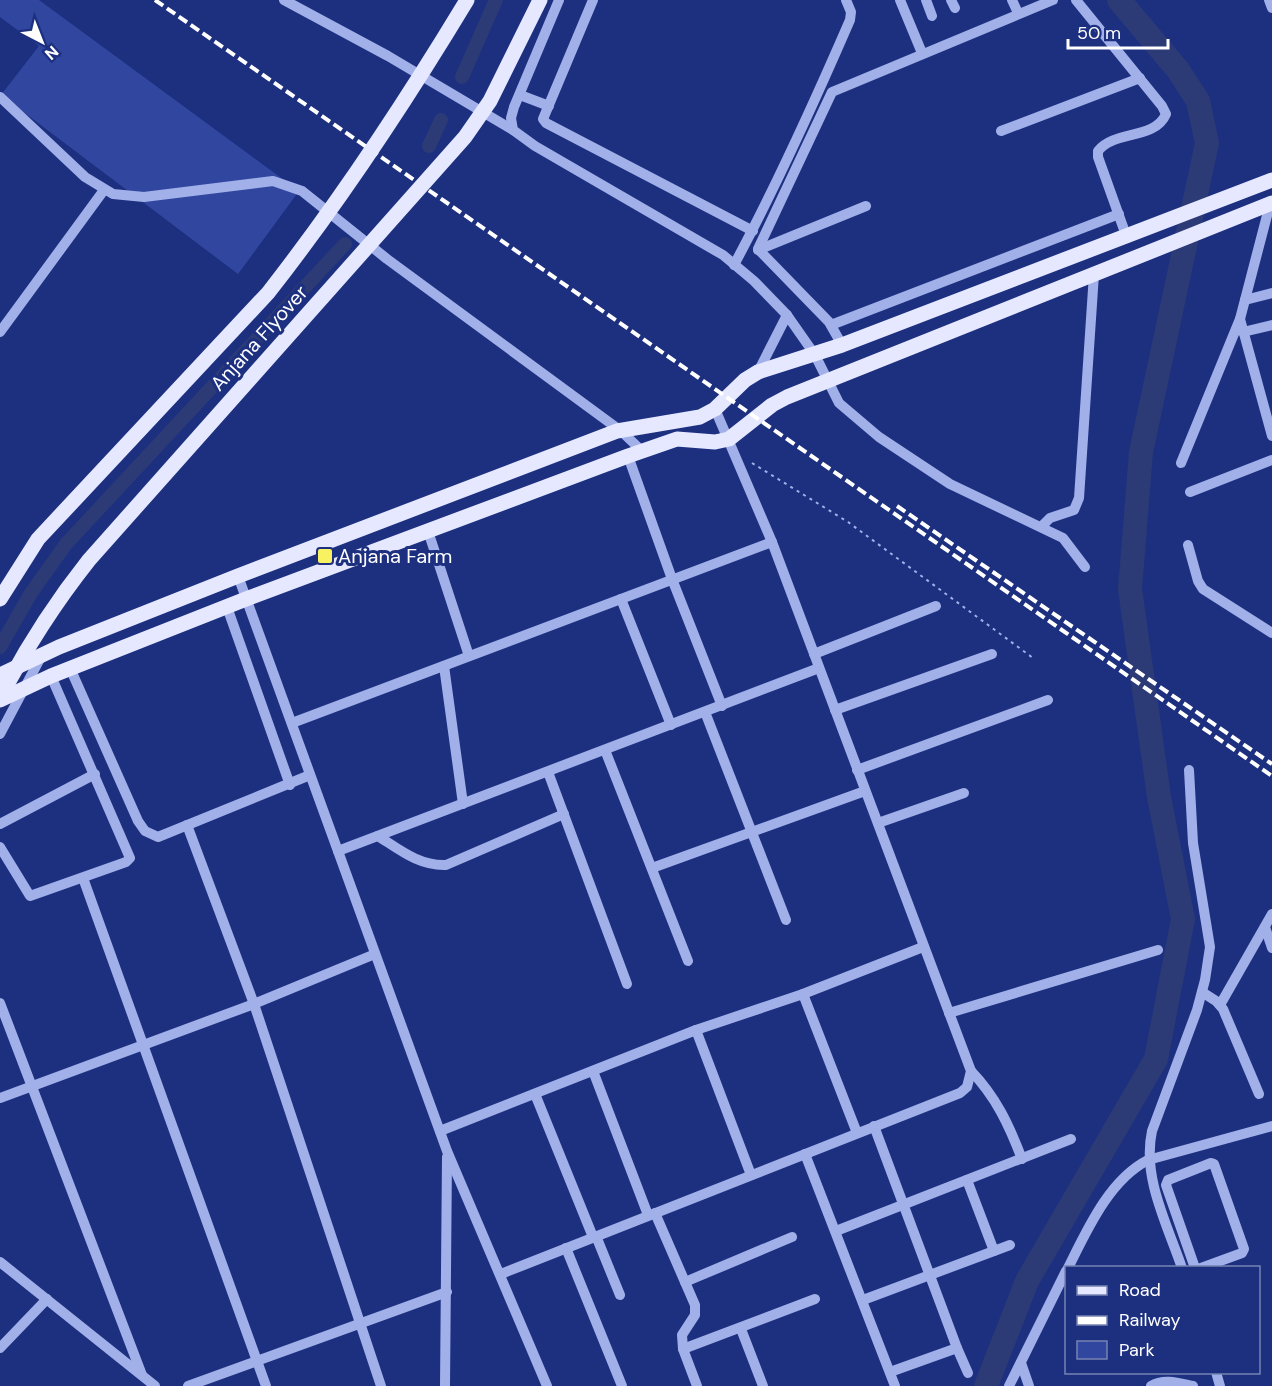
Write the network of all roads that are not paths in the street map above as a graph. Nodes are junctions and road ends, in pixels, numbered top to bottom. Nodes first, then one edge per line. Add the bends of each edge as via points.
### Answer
1 (284, 0) edge
2 (467, 0) edge
3 (540, 0) edge
4 (559, 0) edge
5 (593, 0) edge
6 (846, 0) edge
7 (900, 0) edge
8 (926, 0) edge
9 (1012, 0) edge
10 (1053, 0) edge
11 (1076, 0) edge
12 (1269, 0) edge
13 (1272, 8) edge
14 (1018, 13) junction
15 (932, 16) dead end
16 (922, 53) junction
17 (1140, 78) junction
18 (520, 95) junction
19 (0, 97) edge
20 (549, 106) junction
21 (513, 130) junction
22 (1000, 131) dead end
23 (1272, 180) edge
24 (104, 190) junction
25 (1267, 205) edge
26 (866, 206) dead end
27 (1119, 214) junction
28 (753, 231) junction
29 (1127, 238) junction
30 (758, 250) junction
31 (734, 265) junction
32 (1094, 274) junction
33 (1272, 293) edge
34 (1245, 300) junction
35 (787, 315) junction
36 (1240, 319) junction
37 (831, 325) junction
38 (1272, 325) edge
39 (0, 332) edge
40 (1243, 332) junction
41 (842, 345) junction
42 (815, 355) junction
43 (758, 372) junction
44 (826, 380) junction
45 (715, 410) junction
46 (621, 431) junction
47 (1272, 436) edge
48 (732, 446) junction
49 (635, 454) junction
50 (1272, 460) edge
51 (1181, 463) dead end
52 (1190, 492) dead end
53 (1042, 526) junction
54 (428, 531) junction
55 (772, 542) junction
56 (1188, 545) dead end
57 (1085, 567) dead end
58 (238, 576) junction
59 (672, 579) junction
60 (0, 599) edge
61 (246, 599) junction
62 (621, 599) junction
63 (936, 606) dead end
64 (227, 607) junction
65 (1272, 633) edge
66 (814, 654) junction
67 (992, 654) dead end
68 (42, 655) junction
69 (469, 656) junction
70 (444, 666) junction
71 (70, 668) junction
72 (819, 668) junction
73 (0, 675) edge
74 (51, 676) junction
75 (25, 688) junction
76 (0, 699) edge
77 (1048, 700) dead end
78 (722, 706) junction
79 (835, 710) junction
80 (705, 712) junction
81 (291, 723) junction
82 (671, 725) junction
83 (0, 734) edge
84 (605, 750) junction
85 (858, 770) junction
86 (1189, 770) dead end
87 (548, 771) junction
88 (95, 774) junction
89 (310, 776) junction
90 (290, 785) junction
91 (865, 790) junction
92 (964, 793) dead end
93 (463, 804) junction
94 (564, 814) junction
95 (878, 823) junction
96 (0, 824) edge
97 (187, 825) junction
98 (752, 832) junction
99 (378, 836) junction
100 (0, 846) edge
101 (338, 851) junction
102 (652, 868) junction
103 (83, 879) junction
104 (1272, 914) edge
105 (786, 920) dead end
106 (1264, 927) junction
107 (923, 947) junction
108 (1272, 948) edge
109 (1158, 950) dead end
110 (375, 954) junction
111 (688, 961) dead end
112 (627, 984) dead end
113 (1202, 992) junction
114 (803, 994) junction
115 (0, 1003) edge
116 (254, 1004) junction
117 (1220, 1005) junction
118 (949, 1013) junction
119 (696, 1030) junction
120 (143, 1045) junction
121 (593, 1071) junction
122 (971, 1071) junction
123 (31, 1086) junction
124 (535, 1094) junction
125 (1259, 1094) dead end
126 (0, 1098) edge
127 (874, 1126) junction
128 (1272, 1126) edge
129 (440, 1131) junction
130 (857, 1133) junction
131 (1071, 1139) dead end
132 (447, 1151) junction
133 (805, 1154) junction
134 (1022, 1159) junction
135 (1148, 1160) junction
136 (751, 1175) junction
137 (967, 1180) junction
138 (905, 1204) junction
139 (652, 1214) junction
140 (836, 1231) junction
141 (595, 1237) junction
142 (792, 1237) dead end
143 (1010, 1245) dead end
144 (566, 1248) junction
145 (994, 1251) junction
146 (0, 1262) edge
147 (1069, 1266) edge
148 (1181, 1266) edge
149 (1194, 1266) edge
150 (1206, 1266) edge
151 (1065, 1273) edge
152 (501, 1274) junction
153 (931, 1274) junction
154 (685, 1282) junction
155 (447, 1292) junction
156 (620, 1295) dead end
157 (47, 1299) junction
158 (815, 1299) dead end
159 (863, 1300) junction
160 (360, 1325) junction
161 (741, 1329) junction
162 (0, 1348) edge
163 (957, 1348) junction
164 (683, 1349) junction
165 (256, 1362) junction
166 (1021, 1363) junction
167 (890, 1372) junction
168 (968, 1373) dead end
169 (146, 1382) edge
170 (188, 1386) edge
171 (266, 1386) edge
172 (381, 1386) edge
173 (445, 1386) edge
174 (547, 1386) edge
175 (622, 1386) edge
176 (697, 1386) edge
177 (763, 1386) edge
178 (895, 1386) edge
179 (1009, 1386) edge
180 (1029, 1386) edge
181 (1151, 1386) edge
182 (1193, 1386) edge

1 - 21 street
2 - 60 main road, Anjana Flyover, bridge via 430,61 275,284 38,539
3 - 76 main road, Anjana Flyover, bridge via 500,83 465,137 89,560 25,649
4 - 18 street
5 - 20 street
6 - 28 street via 850,20
7 - 16 street
8 - 15 street
9 - 14 street
10 - 14 street
11 - 17 street
12 - 13 street
14 - 16 street
16 - 30 street via 831,92
17 - 22 street
17 - 27 street via 1166,114 1155,127 1098,151
18 - 20 street
18 - 21 street via 511,118
19 - 24 street
20 - 28 street via 543,119 546,123
21 - 31 street
23 - 29 main road
24 - 39 street
24 - 46 street via 144,197 265,181 295,187
25 - 32 main road
25 - 34 street
26 - 30 street
27 - 29 street
27 - 37 street
28 - 31 street
29 - 41 main road
30 - 37 street
31 - 35 street
32 - 44 main road
32 - 53 street via 1079,498 1074,510 1050,518
33 - 34 street
34 - 36 street
35 - 42 street
35 - 43 street
36 - 40 street
36 - 51 street
37 - 41 street
38 - 40 street
40 - 47 street
41 - 42 main road
42 - 43 main road
42 - 44 street
43 - 45 main road
44 - 48 main road via 772,405
44 - 53 street via 839,403 950,484
45 - 46 main road via 690,419
45 - 48 street
46 - 49 street
46 - 58 main road
48 - 49 main road via 677,439
48 - 55 street
49 - 54 main road
49 - 59 street
50 - 52 street
53 - 57 street via 1063,538
54 - 61 main road
54 - 69 street
55 - 59 street
55 - 66 street
56 - 65 street via 1203,589
58 - 61 street
58 - 68 main road
59 - 62 street
59 - 78 street
61 - 64 main road
61 - 81 street
62 - 69 street
62 - 82 street
63 - 66 street
64 - 71 main road
64 - 90 street
66 - 72 street
67 - 79 street
68 - 73 main road
68 - 75 street
69 - 70 street
70 - 81 street
70 - 93 street
71 - 74 main road
71 - 97 street via 145,831 158,837
72 - 78 street
72 - 79 street
74 - 75 main road
74 - 88 street
75 - 76 main road
75 - 83 street
77 - 85 street
78 - 80 street
79 - 85 street
80 - 82 street
80 - 98 street
81 - 89 street
82 - 84 street
84 - 87 street
84 - 102 street
85 - 91 street
86 - 113 street via 1194,843 1210,947
87 - 93 street
87 - 94 street
88 - 96 street
88 - 103 street via 130,858
89 - 90 street
89 - 101 street
90 - 97 street
91 - 95 street
91 - 98 street
92 - 95 street
93 - 99 street
94 - 99 street via 446,865 433,866 415,860
94 - 112 street
95 - 107 street
97 - 116 street
98 - 102 street
98 - 105 street
99 - 101 street
100 - 103 street via 30,896
101 - 110 street
102 - 111 street
103 - 120 street
104 - 106 street
106 - 108 street
106 - 117 street
107 - 114 street
107 - 118 street
109 - 118 street
110 - 116 street
110 - 129 street
113 - 117 street
113 - 135 street via 1152,1131
114 - 119 street
114 - 130 street
115 - 123 street
116 - 120 street
116 - 160 street
117 - 125 street
118 - 122 street
119 - 121 street
119 - 136 street
120 - 123 street
120 - 165 street
121 - 124 street
121 - 139 street
122 - 127 street via 967,1088 960,1093
122 - 134 street via 1001,1109
123 - 126 street
123 - 169 street
124 - 129 street
124 - 141 street
127 - 130 street
127 - 138 street
128 - 135 street
129 - 132 street
130 - 133 street
131 - 134 street
132 - 152 street
132 - 155 street
133 - 136 street
133 - 140 street
134 - 137 street
135 - 147 street via 1112,1190
135 - 148 street
136 - 139 street
137 - 138 street
137 - 145 street
138 - 140 street
138 - 153 street
139 - 141 street
139 - 154 street
140 - 159 street
141 - 144 street
141 - 156 street
142 - 154 street
143 - 145 street
144 - 152 street
144 - 175 street
145 - 153 street
146 - 157 street
149 - 150 street via 1166,1185 1168,1180 1211,1163 1244,1249
151 - 166 street
152 - 174 street
153 - 159 street
153 - 163 street
154 - 164 street via 695,1315 682,1335
155 - 160 street
155 - 173 street
157 - 162 street
157 - 169 street
158 - 161 street
159 - 167 street
160 - 165 street
160 - 172 street
161 - 164 street
161 - 177 street
163 - 167 street
163 - 168 street
164 - 176 street
165 - 170 street
165 - 171 street
166 - 179 street
166 - 180 street
167 - 178 street
181 - 182 street via 1160,1382

